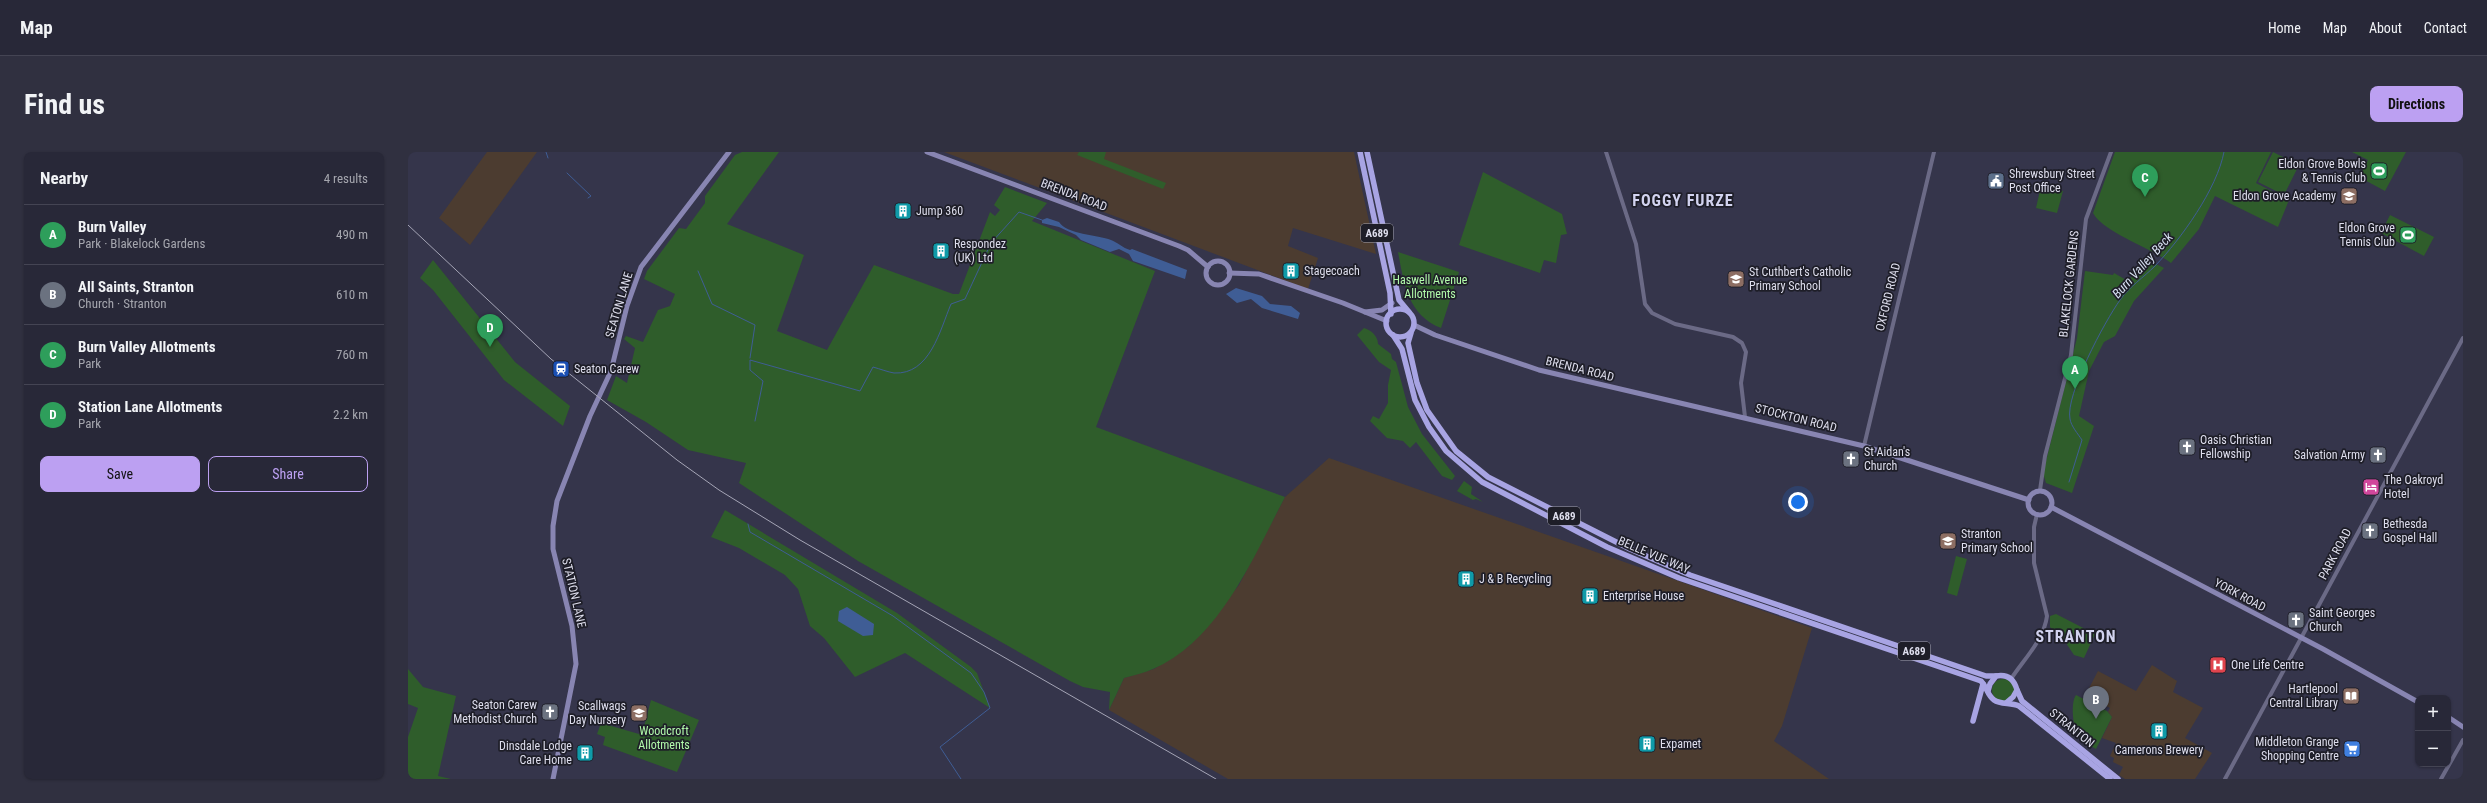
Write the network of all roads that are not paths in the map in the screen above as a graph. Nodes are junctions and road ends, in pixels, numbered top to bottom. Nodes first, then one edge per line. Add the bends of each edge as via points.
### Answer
1 (729, 152) edge
2 (927, 152) edge
3 (1360, 152) edge
4 (1366, 152) edge
5 (1606, 152) edge
6 (1934, 152) edge
7 (2111, 152) edge
8 (1208, 267) junction
9 (1230, 273) junction
10 (1392, 303) junction
11 (1364, 312) junction
12 (1409, 312) junction
13 (1390, 314) junction
14 (1387, 321) junction
15 (1414, 325) junction
16 (1411, 333) junction
17 (1393, 335) junction
18 (2463, 338) edge
19 (590, 416) joint
20 (1745, 417) junction
21 (1864, 446) junction
22 (2040, 490) junction
23 (2029, 500) junction
24 (2051, 507) junction
25 (2036, 514) junction
26 (2301, 638) junction
27 (1996, 676) junction
28 (2011, 679) junction
29 (1983, 684) junction
30 (2016, 690) junction
31 (1988, 691) junction
32 (2415, 700) edge
33 (2006, 702) junction
34 (2451, 719) edge
35 (1973, 721) dead end
36 (2463, 727) edge
37 (2463, 740) edge
38 (553, 779) edge
39 (2110, 779) edge
40 (2118, 779) edge
41 (2226, 779) edge
42 (2441, 779) edge

1 - 19 main road, SEATON LANE via 641,267 627,306 611,371
2 - 8 main road, BRENDA ROAD via 1179,246 1188,250
3 - 10 highway, A689
4 - 12 highway, A689 via 1397,293 1399,300
5 - 20 street, STOCKTON ROAD via 1636,244 1645,304 1652,312 1675,324 1733,336 1742,343 1746,352 1741,383
6 - 21 street, OXFORD ROAD
7 - 22 street, BLAKELOCK GARDENS via 2086,219 2071,355 2044,456
8 - 9 main road via 1213,262 1221,262
8 - 9 main road via 1207,278 1214,284 1225,283
9 - 11 main road via 1258,274
10 - 11 main road via 1382,310
10 - 13 highway, A689
11 - 14 main road
12 - 13 highway via 1399,310
12 - 15 highway, A689
13 - 14 highway, A689
14 - 17 highway, A689 via 1388,329
15 - 16 highway, A689
15 - 20 main road, BRENDA ROAD via 1435,335 1539,370
16 - 17 highway via 1402,337
16 - 27 highway, BELLE VUE WAY / A689 via 1408,343 1412,364 1427,410 1448,442 1478,470 1501,484 1660,563 1746,595 1986,676
17 - 29 highway, BELLE VUE WAY / A689 via 1403,353 1415,400 1438,441 1464,469 1492,488 1607,547 1679,578
18 - 26 street, PARK ROAD
19 - 38 main road, STATION LANE via 557,501 553,526 554,549 572,626 576,664
20 - 21 main road, STOCKTON ROAD
21 - 23 main road, STOCKTON ROAD
22 - 23 main road via 2032,494
22 - 24 main road via 2050,496
23 - 25 main road via 2031,510
24 - 25 main road via 2044,514
24 - 26 main road, YORK ROAD
25 - 28 street via 2034,563 2047,616 2046,623 2037,642
26 - 32 main road, YORK ROAD
26 - 41 street, PARK ROAD
27 - 28 highway, A689 via 2004,675
27 - 31 highway
28 - 30 highway
29 - 31 highway
29 - 35 highway
30 - 33 highway via 2013,697
30 - 40 highway, STRANTON via 2022,701
31 - 33 highway via 1995,701
33 - 39 highway, STRANTON via 2019,706
34 - 36 main road
37 - 42 street

